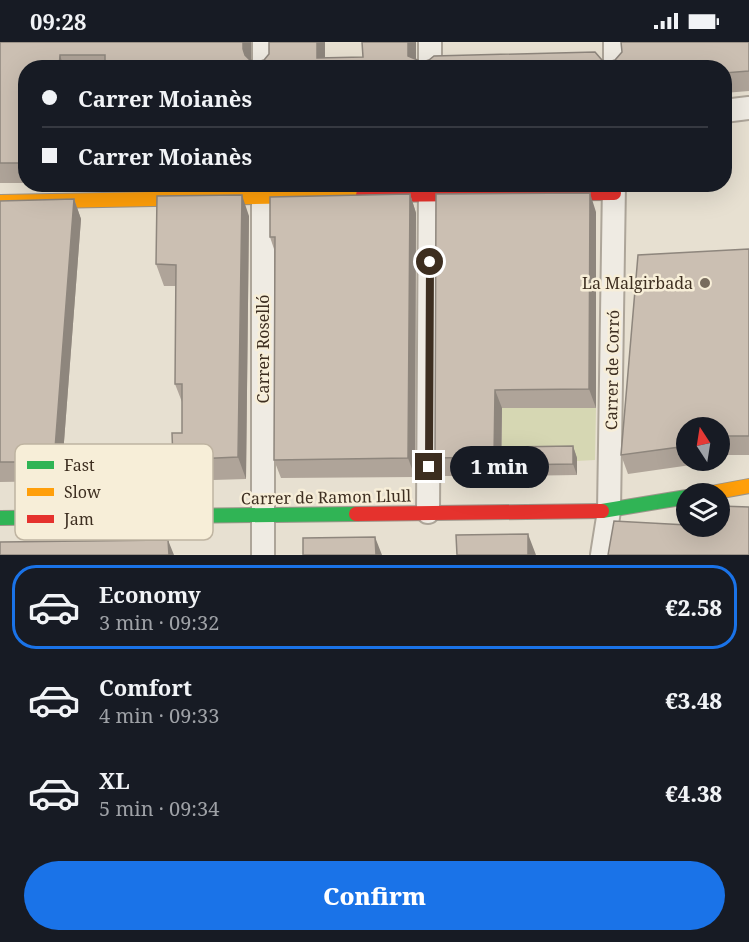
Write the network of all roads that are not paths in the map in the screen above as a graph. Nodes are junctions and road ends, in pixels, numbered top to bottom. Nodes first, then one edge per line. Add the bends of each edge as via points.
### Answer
1 (264, 42) edge
2 (430, 42) edge
3 (615, 42) edge
4 (264, 60) edge
5 (430, 60) edge
6 (615, 60) edge
7 (749, 108) edge
8 (732, 110) edge
9 (239, 192) edge
10 (263, 192) edge
11 (430, 192) edge
12 (614, 192) edge
13 (0, 202) edge
14 (749, 486) edge
15 (730, 490) edge
16 (676, 499) edge
17 (609, 510) junction
18 (428, 512) junction
19 (262, 514) junction
20 (213, 515) edge
21 (0, 518) edge
22 (15, 518) edge
23 (263, 555) edge
24 (602, 555) edge

1 - 4 street
2 - 5 street
3 - 6 street
7 - 8 street
9 - 13 street
10 - 19 street, Carrer Roselló
11 - 18 street
12 - 17 street, Carrer de Corró
14 - 15 street
16 - 17 street, Carrer de Ramon Llull
17 - 18 street, Carrer de Ramon Llull
17 - 24 street, Carrer de Corró
18 - 19 street, Carrer de Ramon Llull
19 - 20 street, Carrer de Ramon Llull
19 - 23 street, Carrer Roselló
21 - 22 street, Carrer de Ramon Llull

